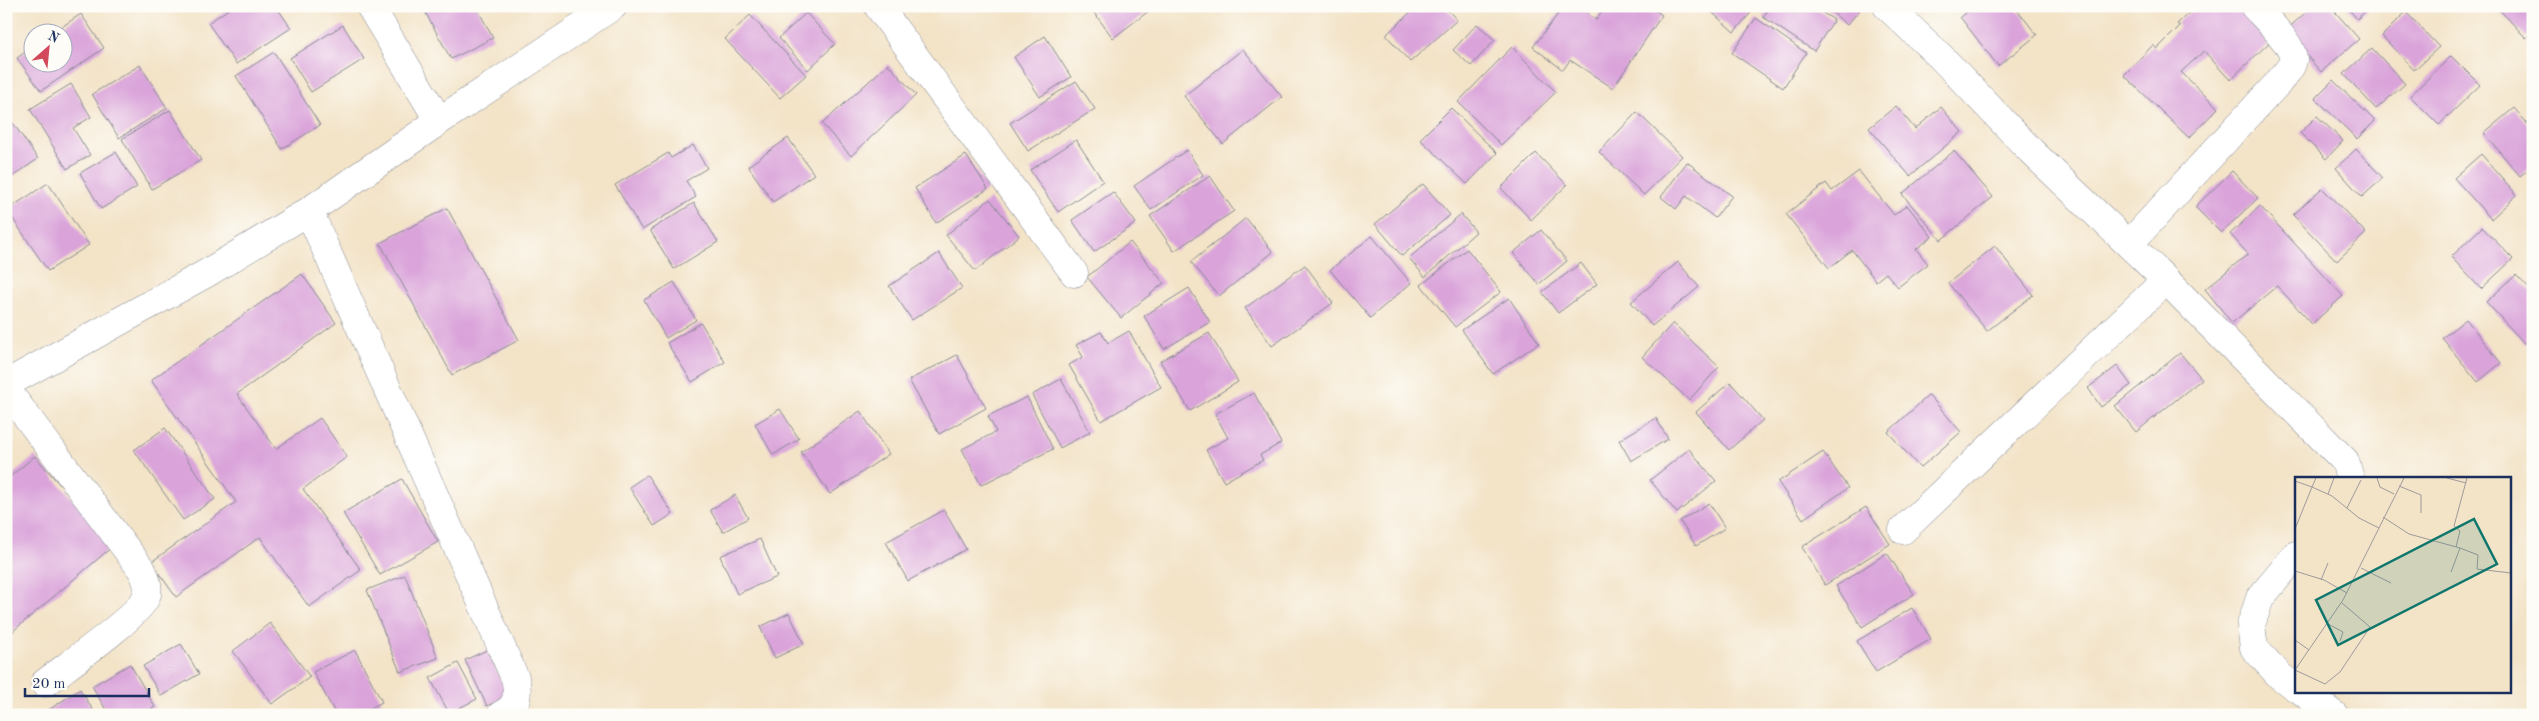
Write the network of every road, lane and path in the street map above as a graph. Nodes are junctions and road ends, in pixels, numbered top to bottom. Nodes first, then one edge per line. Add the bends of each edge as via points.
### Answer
1 (370, 6) edge
2 (613, 6) edge
3 (878, 6) edge
4 (1888, 6) edge
5 (2254, 6) edge
6 (439, 121) junction
7 (309, 211) junction
8 (2129, 244) junction
9 (1074, 272) dead end
10 (2166, 280) junction
11 (6, 384) edge
12 (6, 388) edge
13 (2350, 477) edge
14 (1904, 530) dead end
15 (2295, 556) edge
16 (46, 683) dead end
17 (2295, 687) edge
18 (2306, 694) edge
19 (501, 715) edge
20 (2334, 715) edge

1 - 6 street
2 - 6 street
3 - 9 street
4 - 8 street via 2031,151
5 - 8 street via 2287,44 2293,61 2278,83
6 - 7 street
7 - 11 street via 207,273
7 - 19 street via 516,678 516,703
8 - 10 street
10 - 13 street via 2345,461
10 - 14 street
12 - 16 street via 142,570 147,583 146,597 133,614
15 - 17 street via 2260,598 2251,625 2254,648
18 - 20 street

